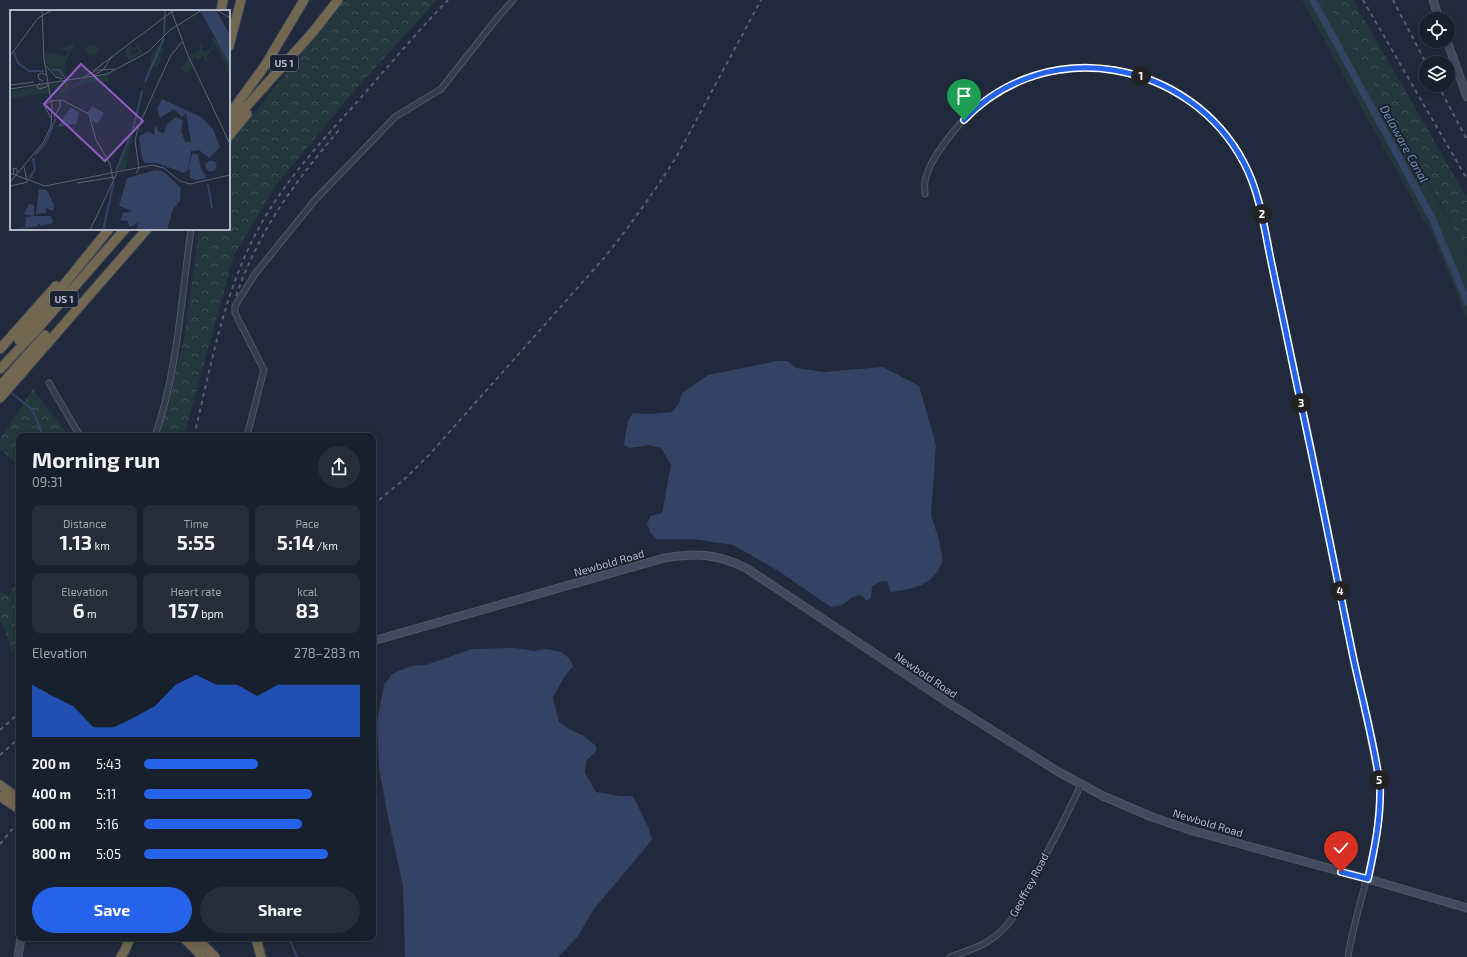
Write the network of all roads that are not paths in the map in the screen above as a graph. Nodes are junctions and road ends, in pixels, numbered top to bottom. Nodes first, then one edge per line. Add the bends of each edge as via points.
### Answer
1 (223, 0) edge
2 (229, 0) edge
3 (241, 0) edge
4 (304, 0) edge
5 (338, 0) edge
6 (513, 0) edge
7 (1433, 0) edge
8 (220, 10) edge
9 (226, 10) edge
10 (1437, 12) edge
11 (313, 32) junction
12 (230, 42) edge
13 (1450, 48) edge
14 (1467, 97) edge
15 (230, 114) edge
16 (230, 125) edge
17 (230, 135) edge
18 (925, 194) dead end
19 (107, 230) edge
20 (107, 230) edge
21 (124, 230) edge
22 (137, 230) edge
23 (146, 230) edge
24 (192, 230) edge
25 (0, 349) edge
26 (0, 366) edge
27 (13, 377) junction
28 (49, 383) dead end
29 (0, 386) edge
30 (0, 398) edge
31 (78, 433) edge
32 (156, 433) edge
33 (248, 433) edge
34 (376, 640) edge
35 (1081, 784) junction
36 (0, 785) edge
37 (0, 796) edge
38 (16, 797) edge
39 (16, 807) edge
40 (1368, 879) junction
41 (1467, 908) edge
42 (21, 941) edge
43 (129, 941) edge
44 (187, 941) edge
45 (199, 941) edge
46 (257, 941) edge
47 (18, 957) edge
48 (121, 957) edge
49 (203, 957) edge
50 (215, 957) edge
51 (261, 957) edge
52 (950, 957) edge
53 (1348, 957) edge

1 - 8 highway
2 - 9 highway
3 - 12 highway
4 - 15 highway via 264,67
5 - 11 highway, US 1
6 - 33 street via 441,89 395,117 315,200 255,274 235,306 235,313 264,370
7 - 10 main road
11 - 16 highway, US 1
11 - 17 highway
13 - 14 main road
18 - 40 street via 924,182 936,156 969,114 1003,89 1034,76 1060,70 1088,68 1120,71 1164,85 1208,114 1240,154 1258,196 1378,771 1380,812
19 - 25 highway
20 - 26 highway
21 - 26 highway, US 1 via 33,334
22 - 27 highway, US 1
23 - 27 highway
24 - 32 street via 174,357 167,395
27 - 29 highway, US 1
27 - 30 highway
28 - 31 street
34 - 35 main road, Newbold Road via 664,558 709,555 746,568 1021,750
35 - 40 main road, Newbold Road via 1132,809 1190,830
35 - 52 street, Geoffrey Road via 1006,927 983,945
36 - 38 highway
37 - 39 highway
40 - 41 main road, Newbold Road
40 - 53 street
42 - 47 main road
43 - 48 highway
44 - 49 highway
45 - 50 highway
46 - 51 highway

